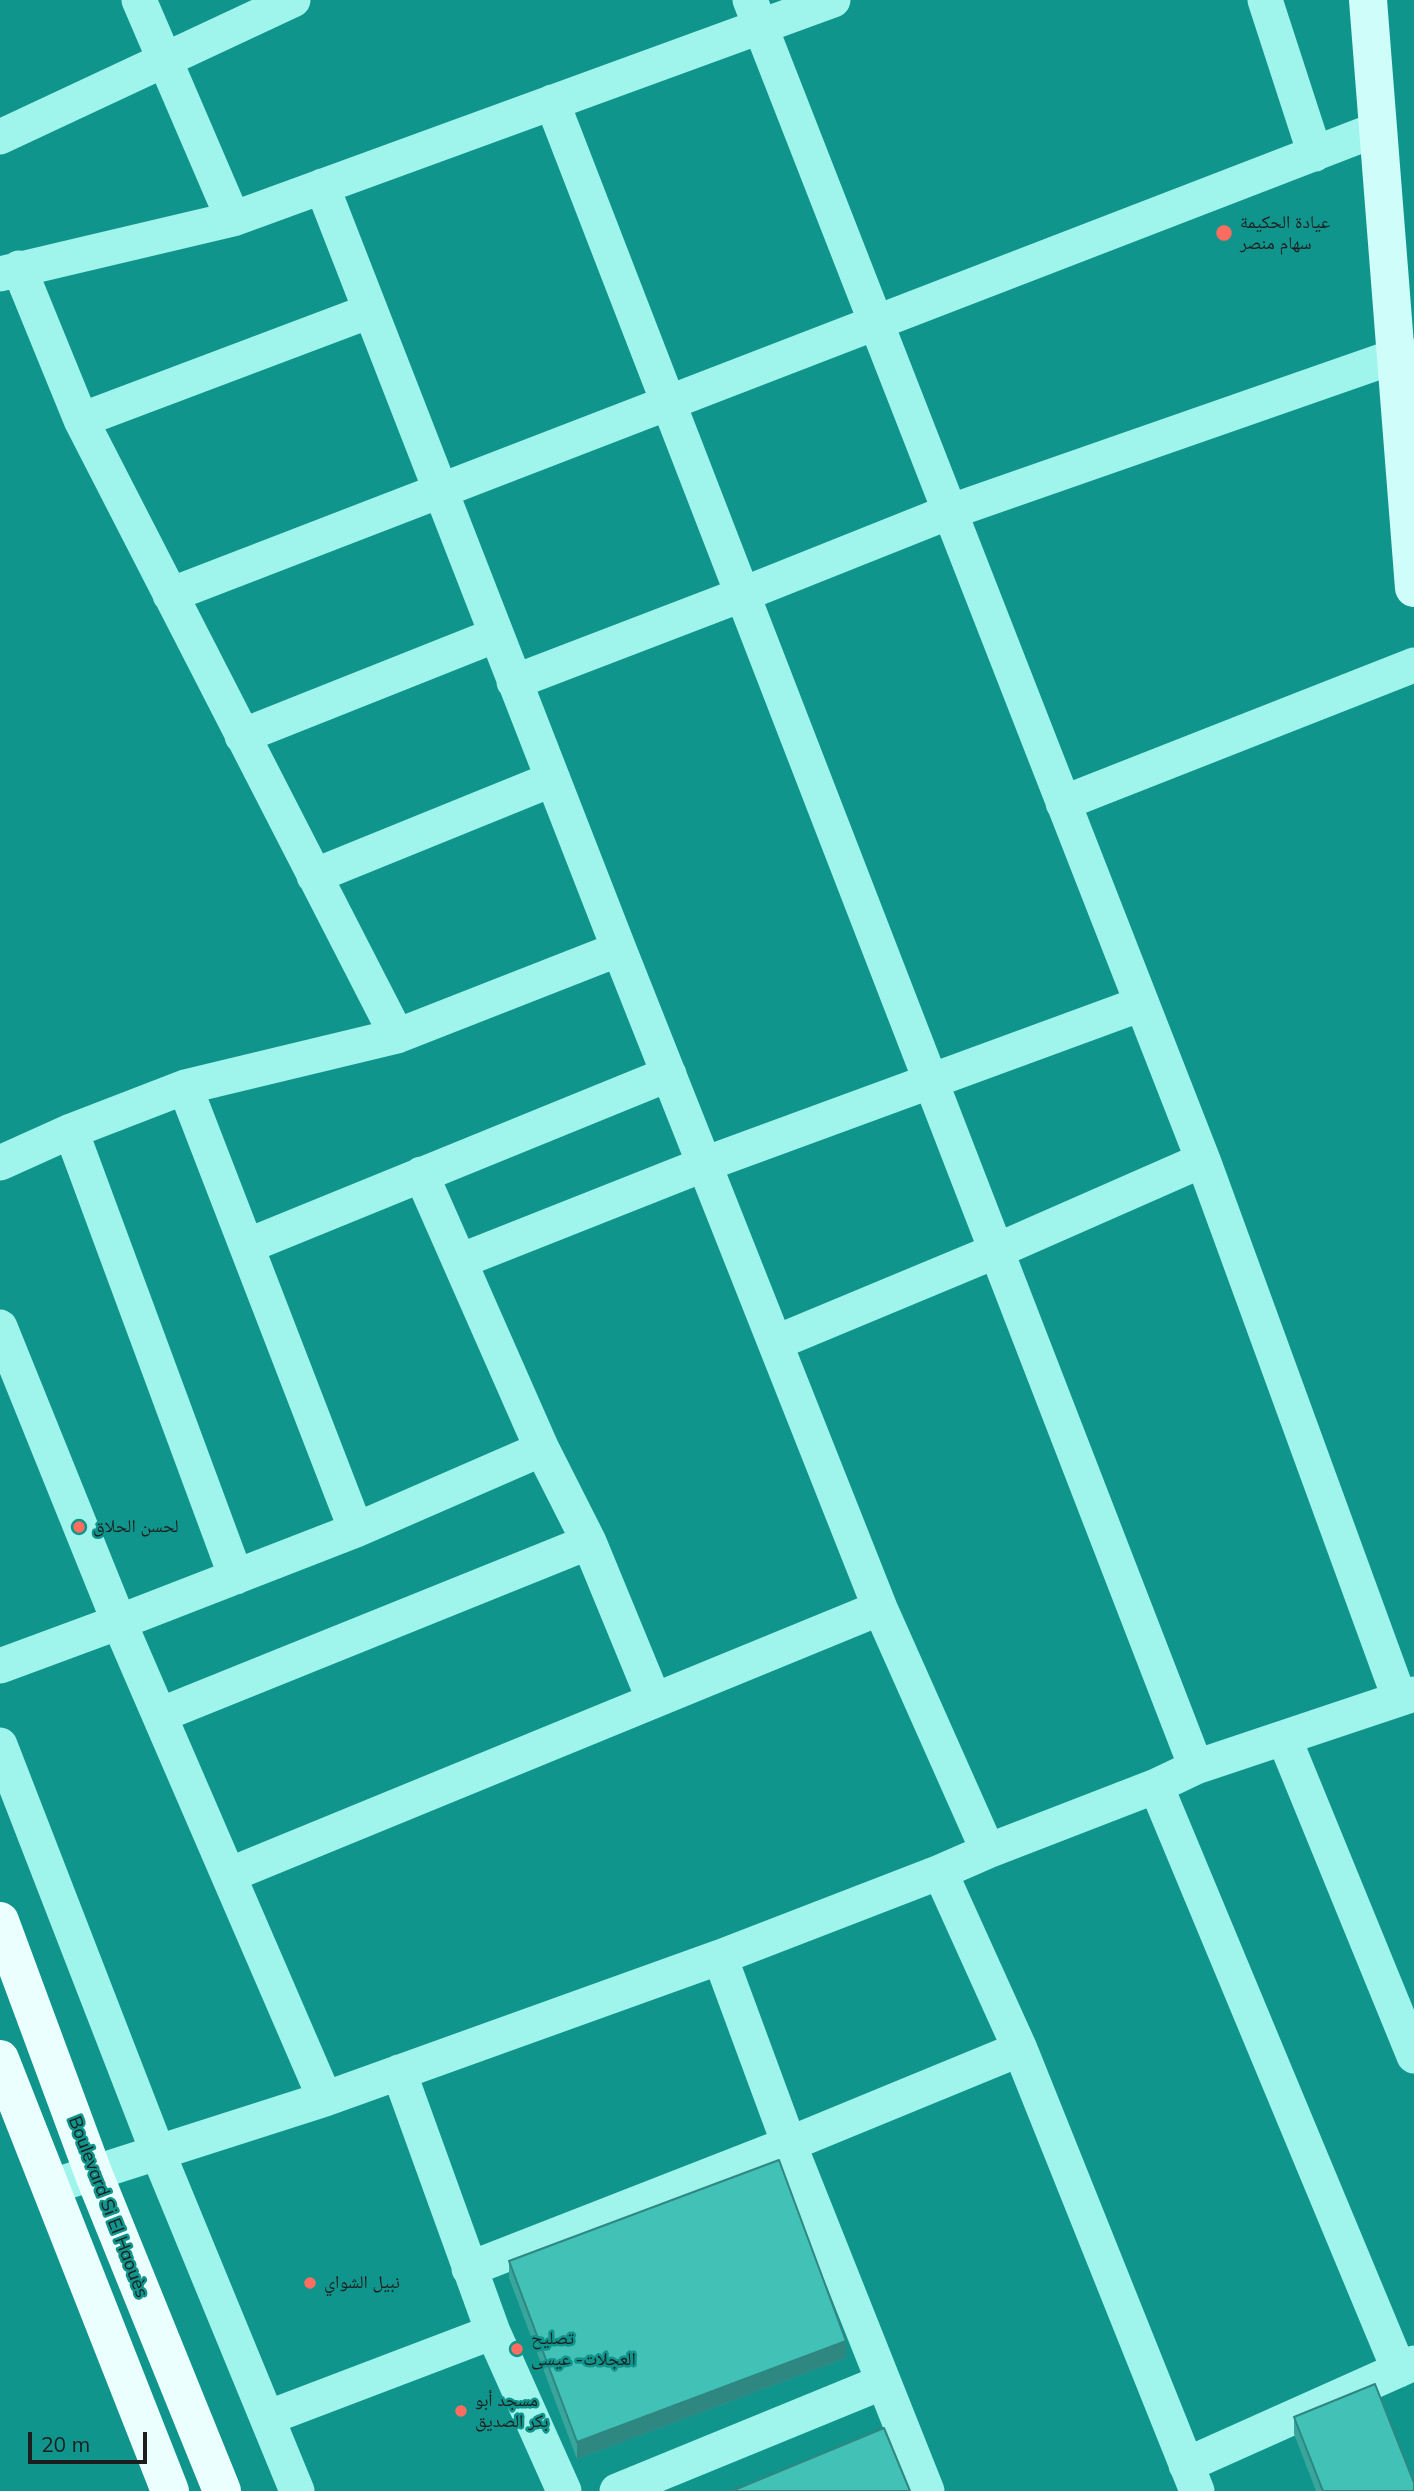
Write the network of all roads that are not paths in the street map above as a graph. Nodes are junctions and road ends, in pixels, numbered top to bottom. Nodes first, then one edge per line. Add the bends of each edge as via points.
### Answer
1 (139, 0) edge
2 (293, 0) edge
3 (833, 0) edge
4 (1265, 0) edge
5 (1368, 0) edge
6 (755, 13) edge
7 (164, 61) junction
8 (552, 102) junction
9 (1378, 129) junction
10 (0, 137) edge
11 (1315, 154) junction
12 (322, 186) junction
13 (233, 219) junction
14 (10, 271) edge
15 (370, 311) junction
16 (876, 323) junction
17 (1405, 356) edge
18 (667, 403) junction
19 (81, 420) junction
20 (440, 491) junction
21 (949, 512) junction
22 (1414, 588) edge
23 (170, 595) junction
24 (741, 595) junction
25 (496, 635) junction
26 (1414, 665) edge
27 (514, 682) junction
28 (242, 736) junction
29 (552, 779) junction
30 (1063, 803) junction
31 (314, 876) junction
32 (619, 949) junction
33 (1141, 1004) junction
34 (397, 1036) junction
35 (669, 1074) junction
36 (931, 1082) junction
37 (186, 1087) junction
38 (71, 1131) junction
39 (1203, 1160) junction
40 (0, 1163) edge
41 (705, 1164) junction
42 (421, 1174) junction
43 (247, 1247) junction
44 (996, 1251) junction
45 (460, 1262) junction
46 (0, 1327) edge
47 (775, 1343) junction
48 (542, 1449) junction
49 (356, 1530) junction
50 (589, 1542) junction
51 (236, 1577) junction
52 (880, 1608) junction
53 (119, 1622) junction
54 (0, 1665) edge
55 (1407, 1695) edge
56 (654, 1700) junction
57 (160, 1715) junction
58 (1284, 1738) junction
59 (0, 1745) edge
60 (1196, 1767) junction
61 (1156, 1786) junction
62 (988, 1851) junction
63 (940, 1872) junction
64 (229, 1875) junction
65 (0, 1921) edge
66 (720, 1957) junction
67 (1020, 2049) junction
68 (1414, 2056) edge
69 (0, 2059) edge
70 (399, 2072) junction
71 (325, 2099) junction
72 (789, 2144) junction
73 (159, 2153) junction
74 (94, 2175) junction
75 (50, 2187) junction
76 (470, 2269) junction
77 (493, 2332) junction
78 (1406, 2367) edge
79 (883, 2382) junction
80 (267, 2418) junction
81 (1192, 2478) edge
82 (170, 2491) edge
83 (222, 2491) edge
84 (297, 2491) edge
85 (564, 2491) edge
86 (617, 2491) edge
87 (927, 2491) edge

1 - 7 street
2 - 7 street
3 - 6 street
4 - 11 street
5 - 9 street
6 - 8 street
6 - 16 street
7 - 10 street
7 - 13 street
8 - 12 street
8 - 18 street
9 - 11 street
9 - 17 street
11 - 16 street
12 - 13 street
12 - 15 street
13 - 14 street
14 - 19 street
15 - 19 street
15 - 20 street
16 - 18 street
16 - 21 street
17 - 21 street
17 - 22 street
18 - 20 street
18 - 24 street
19 - 23 street
20 - 23 street
20 - 25 street
21 - 24 street
21 - 30 street
23 - 28 street
24 - 27 street
24 - 36 street
25 - 27 street
25 - 28 street
26 - 30 street
27 - 29 street
28 - 31 street
29 - 31 street
29 - 32 street
30 - 33 street
31 - 34 street
32 - 34 street
32 - 35 street
33 - 36 street
33 - 39 street
34 - 37 street
35 - 41 street
35 - 42 street
36 - 41 street
36 - 44 street
37 - 38 street
37 - 43 street
38 - 40 street
38 - 51 street
39 - 44 street
39 - 55 street
41 - 45 street
41 - 47 street
42 - 43 street
42 - 45 street
43 - 49 street
44 - 47 street
44 - 60 street
45 - 48 street
46 - 53 street
47 - 52 street
48 - 49 street
48 - 50 street
49 - 51 street
50 - 56 street
50 - 57 street
51 - 53 street
52 - 56 street
52 - 62 street
53 - 54 street
53 - 57 street
55 - 58 street
56 - 64 street
57 - 64 street
58 - 60 street
58 - 68 street
59 - 73 street
60 - 61 street
61 - 62 street
61 - 78 street
62 - 63 street
63 - 66 street
63 - 67 street
64 - 71 street
65 - 74 main road, Boulevard Si El Haouès
66 - 70 street
66 - 72 street
67 - 72 street
67 - 81 street
69 - 75 main road
70 - 71 street
70 - 76 street
71 - 73 street
72 - 76 street
72 - 79 street
73 - 74 street
73 - 80 street
74 - 75 street
74 - 83 main road, Boulevard Si El Haouès
75 - 82 main road
76 - 77 street
77 - 80 street
77 - 85 street
78 - 81 street
79 - 86 street
79 - 87 street
80 - 84 street

